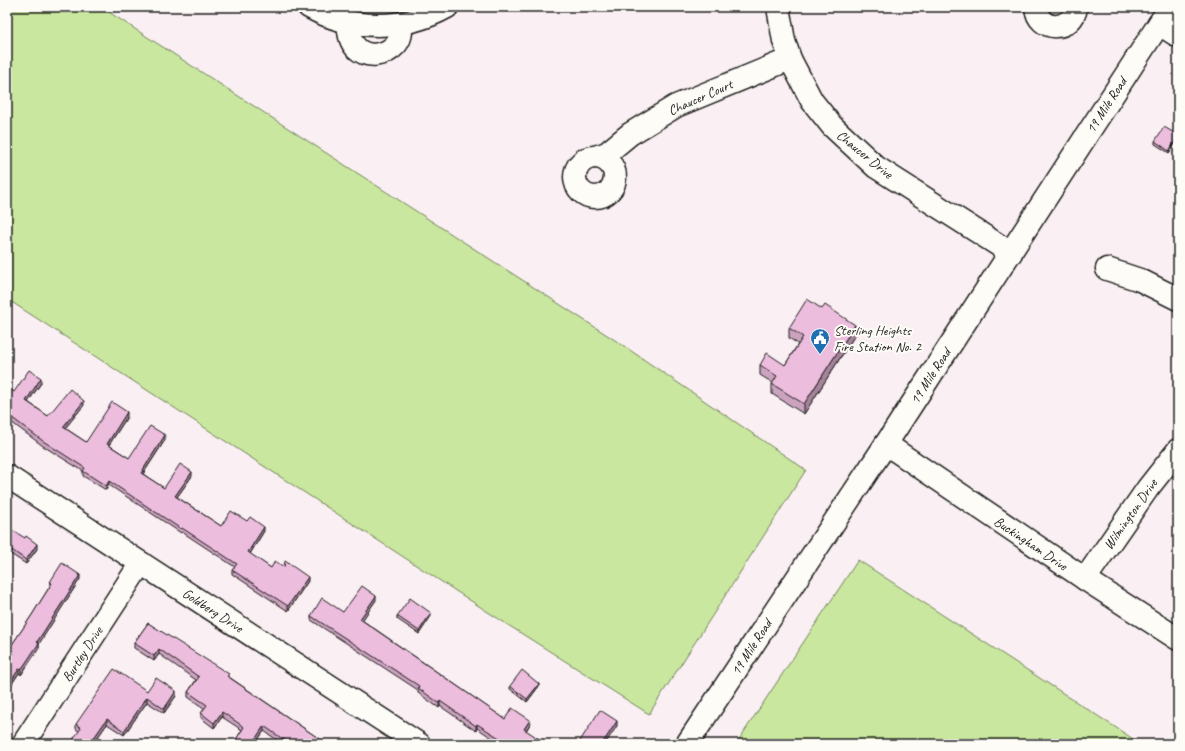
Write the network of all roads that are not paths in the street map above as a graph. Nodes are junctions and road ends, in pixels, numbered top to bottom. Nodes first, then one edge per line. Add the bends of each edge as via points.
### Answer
1 (309, 7) edge
2 (447, 7) edge
3 (778, 7) edge
4 (1036, 7) edge
5 (1076, 7) edge
6 (1164, 16) edge
7 (349, 22) junction
8 (400, 24) junction
9 (1178, 36) edge
10 (790, 59) junction
11 (617, 146) junction
12 (595, 157) junction
13 (614, 172) junction
14 (1011, 253) junction
15 (1107, 269) dead end
16 (1178, 299) edge
17 (886, 444) junction
18 (1178, 450) edge
19 (7, 476) edge
20 (142, 564) junction
21 (1085, 579) junction
22 (1178, 639) edge
23 (23, 744) edge
24 (419, 744) edge
25 (686, 744) edge

1 - 7 street via 332,18
2 - 8 street via 421,19
3 - 10 street, Chaucer Drive
4 - 5 street via 1041,20 1052,27 1065,25 1070,21
6 - 9 street
6 - 14 street, 19 Mile Road
7 - 8 street via 366,25
7 - 8 street via 352,44 367,55 376,56 384,54 398,41
10 - 11 street, Chaucer Court via 676,106 630,134
10 - 14 street, Chaucer Drive via 812,102 857,151 876,167
11 - 12 street, Chaucer Court
11 - 13 street, Chaucer Court
12 - 13 street via 607,161
12 - 13 street, Chaucer Court via 583,160 575,171 576,184 583,194 597,197 609,191 615,179
14 - 17 street, 19 Mile Road
15 - 16 street via 1140,280
17 - 21 street, Buckingham Drive
17 - 25 street, 19 Mile Road
18 - 21 street, Wilmington Drive via 1148,488
19 - 20 street, Goldberg Drive
20 - 23 street, Burtley Drive
20 - 24 street, Goldberg Drive
21 - 22 street, Buckingham Drive

